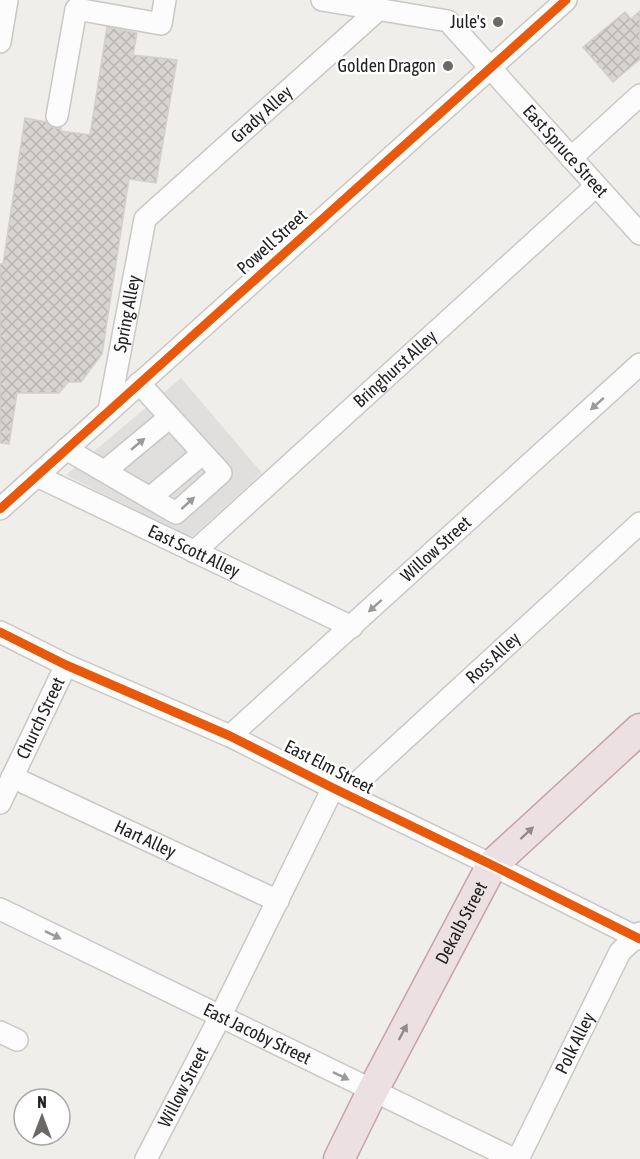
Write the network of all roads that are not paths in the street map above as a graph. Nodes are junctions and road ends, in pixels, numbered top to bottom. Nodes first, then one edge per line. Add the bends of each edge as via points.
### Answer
1 (7, 0) edge
2 (165, 0) edge
3 (322, 0) edge
4 (560, 2) edge
5 (378, 10) junction
6 (0, 42) edge
7 (491, 69) junction
8 (640, 95) edge
9 (57, 116) dead end
10 (571, 158) junction
11 (596, 186) junction
12 (145, 219) joint
13 (640, 234) edge
14 (640, 364) edge
15 (139, 383) junction
16 (109, 410) junction
17 (170, 417) junction
18 (66, 449) junction
19 (202, 454) junction
20 (105, 471) junction
21 (37, 476) junction
22 (150, 498) junction
23 (0, 509) edge
24 (640, 523) edge
25 (194, 552) junction
26 (352, 627) junction
27 (0, 632) edge
28 (66, 665) junction
29 (640, 729) edge
30 (230, 736) junction
31 (12, 777) junction
32 (341, 792) junction
33 (0, 802) edge
34 (492, 865) junction
35 (278, 901) junction
36 (0, 909) edge
37 (638, 936) edge
38 (220, 1017) junction
39 (372, 1092) junction
40 (146, 1159) edge
41 (339, 1159) edge
42 (516, 1159) edge

1 - 6 street
2 - 9 street via 161,24 76,9
3 - 5 street, East Spruce Street
4 - 7 street, Powell Street
5 - 7 street, East Spruce Street via 448,21
5 - 12 street, Grady Alley
7 - 10 street, East Spruce Street
7 - 15 street, Powell Street
8 - 10 street
10 - 11 street, East Spruce Street
11 - 13 street, East Spruce Street
11 - 25 street, Bringhurst Alley
12 - 16 street, Spring Alley
14 -> 26 street, Willow Street
15 - 16 street, Powell Street
15 - 17 street
16 - 18 street, Powell Street
17 - 19 street
20 -> 17 street
18 - 20 street
18 - 21 street, Powell Street
19 - 22 street
22 -> 19 street via 176,513 221,473
20 - 22 street
21 - 23 street, Powell Street
21 - 25 street, East Scott Alley
24 - 32 street, Ross Alley via 360,781
25 - 26 street, East Scott Alley
26 - 30 street, Willow Street
27 - 28 street, East Elm Street
28 - 30 street, East Elm Street
28 - 31 street, Church Street
34 -> 29 highway, Dekalb Street
30 - 32 street, East Elm Street
31 - 33 street, Church Street
31 - 35 street, Hart Alley
32 - 34 street, East Elm Street
32 - 35 street, Willow Street
34 - 37 street, East Elm Street
39 -> 34 highway, Dekalb Street
35 - 38 street, Willow Street
36 -> 38 street, East Jacoby Street
37 - 42 street, Polk Alley via 620,952
38 -> 39 street, East Jacoby Street
38 - 40 street, Willow Street
39 - 41 highway, Dekalb Street
39 - 42 street, East Jacoby Street

